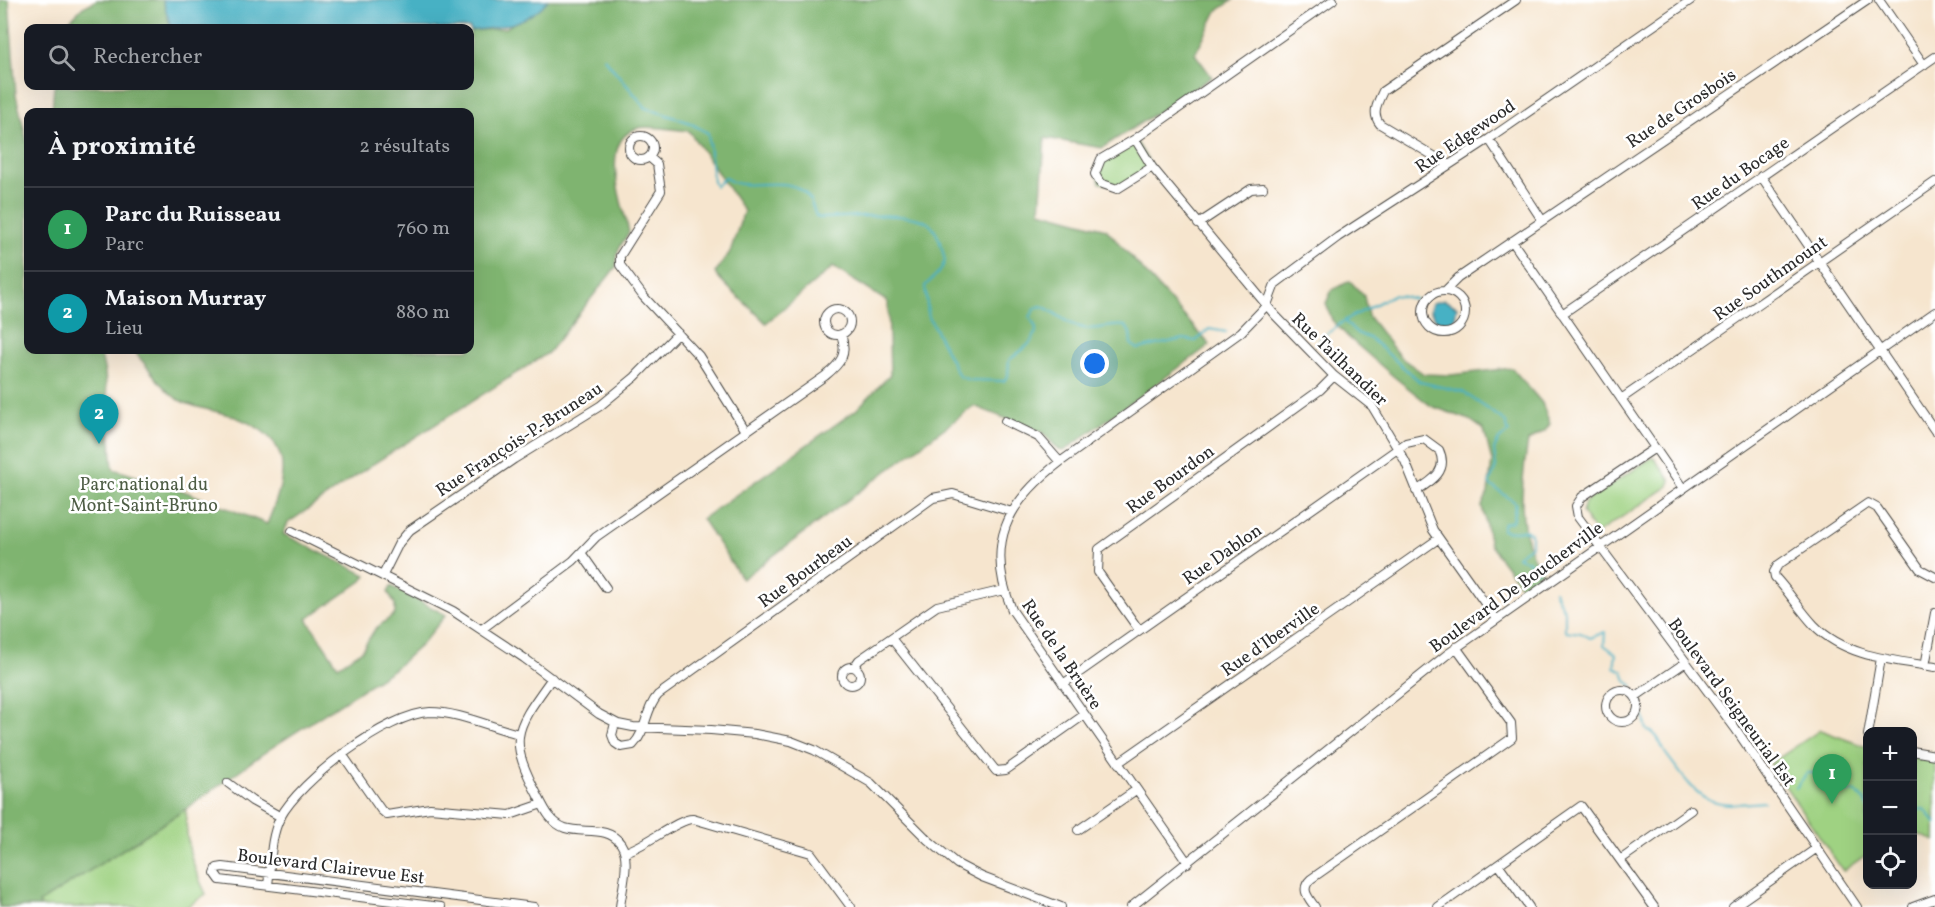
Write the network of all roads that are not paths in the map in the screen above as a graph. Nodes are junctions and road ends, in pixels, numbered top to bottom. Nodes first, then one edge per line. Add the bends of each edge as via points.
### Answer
1 (1333, 0) edge
2 (1516, 0) edge
3 (1691, 0) edge
4 (1868, 0) edge
5 (1878, 0) edge
6 (1935, 57) edge
7 (1924, 64) junction
8 (1135, 139) junction
9 (1489, 139) junction
10 (649, 158) dead end
11 (1449, 165) junction
12 (1152, 167) junction
13 (1761, 176) junction
14 (1935, 182) edge
15 (1263, 189) dead end
16 (1542, 220) junction
17 (1198, 224) junction
18 (1512, 241) junction
19 (1820, 262) junction
20 (1445, 291) junction
21 (1267, 305) junction
22 (1935, 312) edge
23 (1562, 314) junction
24 (678, 333) junction
25 (841, 334) dead end
26 (1880, 350) junction
27 (1334, 376) junction
28 (1622, 399) junction
29 (1005, 421) dead end
30 (1935, 430) edge
31 (747, 431) junction
32 (1655, 448) junction
33 (1398, 449) junction
34 (1060, 462) junction
35 (1682, 487) junction
36 (1416, 491) junction
37 (1012, 512) junction
38 (292, 531) dead end
39 (1438, 539) junction
40 (1600, 546) junction
41 (582, 554) junction
42 (384, 575) junction
43 (1935, 577) edge
44 (606, 588) dead end
45 (1004, 590) junction
46 (1935, 613) edge
47 (1496, 619) junction
48 (482, 629) junction
49 (1138, 630) junction
50 (891, 638) junction
51 (1456, 647) junction
52 (1881, 658) junction
53 (1686, 662) junction
54 (1925, 666) junction
55 (854, 667) dead end
56 (1935, 667) edge
57 (552, 678) junction
58 (1063, 684) junction
59 (1635, 697) junction
60 (1084, 715) junction
61 (615, 723) junction
62 (1869, 727) edge
63 (643, 728) junction
64 (519, 734) junction
65 (1917, 752) edge
66 (342, 754) junction
67 (1935, 755) edge
68 (1118, 763) junction
69 (228, 783) dead end
70 (1136, 790) junction
71 (542, 804) junction
72 (1691, 810) dead end
73 (281, 817) junction
74 (1078, 830) dead end
75 (1817, 848) junction
76 (625, 852) junction
77 (1620, 860) junction
78 (1188, 863) junction
79 (1499, 865) junction
80 (270, 874) junction
81 (268, 885) junction
82 (439, 895) junction
83 (1935, 899) edge
84 (439, 907) edge
85 (534, 907) edge
86 (620, 907) edge
87 (851, 907) edge
88 (1061, 907) edge
89 (1131, 907) edge
90 (1315, 907) edge
91 (1438, 907) edge
92 (1529, 907) edge
93 (1654, 907) edge
94 (1732, 907) edge
95 (1857, 907) edge
96 (1913, 907) edge

1 - 8 street
2 - 11 street via 1383,90 1375,111 1380,124
3 - 9 street, Rue Edgewood
4 - 16 street, Rue de Grosbois
5 - 7 street
6 - 7 street, Rue du Bocage
7 - 13 street, Rue du Bocage
8 - 12 street, Rue Tailhandier
8 - 12 street via 1101,159 1096,179 1118,189
9 - 11 street, Rue Edgewood
9 - 16 street
10 - 24 street via 657,164 661,191 620,256 620,265
11 - 21 street, Rue Edgewood via 1338,237 1275,284
12 - 17 street, Rue Tailhandier
13 - 19 street
13 - 23 street, Rue du Bocage
14 - 19 street, Rue Southmount
15 - 17 street via 1251,189
16 - 18 street, Rue de Grosbois
17 - 21 street, Rue Tailhandier
18 - 20 street, Rue de Grosbois
18 - 23 street
19 - 26 street
19 - 28 street, Rue Southmount
20 - 20 street via 1431,296 1424,308 1430,328 1443,333 1461,326 1466,314 1458,296
21 - 27 street, Rue Tailhandier
21 - 34 street, Rue de la Bruère via 1241,332
22 - 26 street, Boulevard De Boucherville
23 - 28 street
24 - 31 street via 703,362
24 - 42 street, Rue François-P.-Bruneau via 600,406 410,530
25 - 31 street via 845,352 835,368
26 - 30 street
26 - 35 street, Boulevard De Boucherville
27 - 33 street, Rue Tailhandier via 1372,406
27 - 49 street, Rue Bourdon via 1099,549 1098,572
28 - 32 street
29 - 34 street via 1038,436
31 - 41 street via 597,537
32 - 35 street
32 - 40 street, Boulevard Seigneurial Est via 1578,501 1578,517
33 - 36 street, Rue Tailhandier
33 - 36 street, Rue Dablon via 1421,439 1433,443 1441,453 1439,474
33 - 49 street, Rue Dablon
34 - 37 street, Rue de la Bruère via 1026,491
35 - 40 street, Boulevard De Boucherville
36 - 39 street, Rue Tailhandier
37 - 45 street, Rue de la Bruère via 1001,549
37 - 63 street, Rue Bourbeau via 953,494 933,498 658,695
38 - 42 street
39 - 47 street, Rue Tailhandier
39 - 68 street, Rue d'Iberville
40 - 47 street, Boulevard De Boucherville
40 - 53 street, Boulevard Seigneurial Est
41 - 44 street
41 - 48 street
42 - 48 street
43 - 52 street via 1920,569 1877,508 1868,503 1775,570 1775,578 1821,632 1844,647
45 - 50 street via 941,604
45 - 58 street, Rue de la Bruère via 1012,610
46 - 54 street
47 - 51 street, Boulevard De Boucherville
48 - 57 street
49 - 58 street, Rue Dablon
50 - 55 street
50 - 60 street via 999,772
51 - 78 street, Boulevard De Boucherville
51 - 90 street via 1512,725 1511,740 1311,879 1305,888
52 - 54 street
52 - 62 street
53 - 59 street
53 - 75 street, Boulevard Seigneurial Est
54 - 56 street
57 - 61 street
57 - 64 street via 527,714
58 - 60 street, Rue de la Bruère
59 - 59 street via 1627,691 1617,691 1609,697 1607,712 1619,721 1629,720 1636,712
60 - 68 street, Rue de la Bruère
61 - 63 street
61 - 63 street via 613,739 621,747 635,744
63 - 88 street via 727,731 806,746 871,783 957,864
64 - 66 street via 441,713 425,713 404,719
64 - 71 street via 521,763
65 - 67 street
66 - 71 street via 387,815 430,808 510,815
66 - 73 street
68 - 70 street, Rue de la Bruère
69 - 73 street
70 - 74 street
70 - 78 street, Rue de la Bruère
71 - 76 street via 560,826 610,834
72 - 77 street
73 - 80 street
75 - 94 street
75 - 95 street, Boulevard Seigneurial Est
76 - 86 street
76 - 87 street via 684,820 693,819 811,853
77 - 79 street via 1582,807 1578,807
77 - 93 street
78 - 89 street, Boulevard De Boucherville
79 - 91 street
79 - 92 street
80 - 81 street
80 - 81 street, Boulevard Clairevue Est via 220,867 215,873 220,880
80 - 82 street, Boulevard Clairevue Est
81 - 84 street, Boulevard Clairevue Est
82 - 84 street
82 - 85 street, Boulevard Clairevue Est
83 - 96 street

